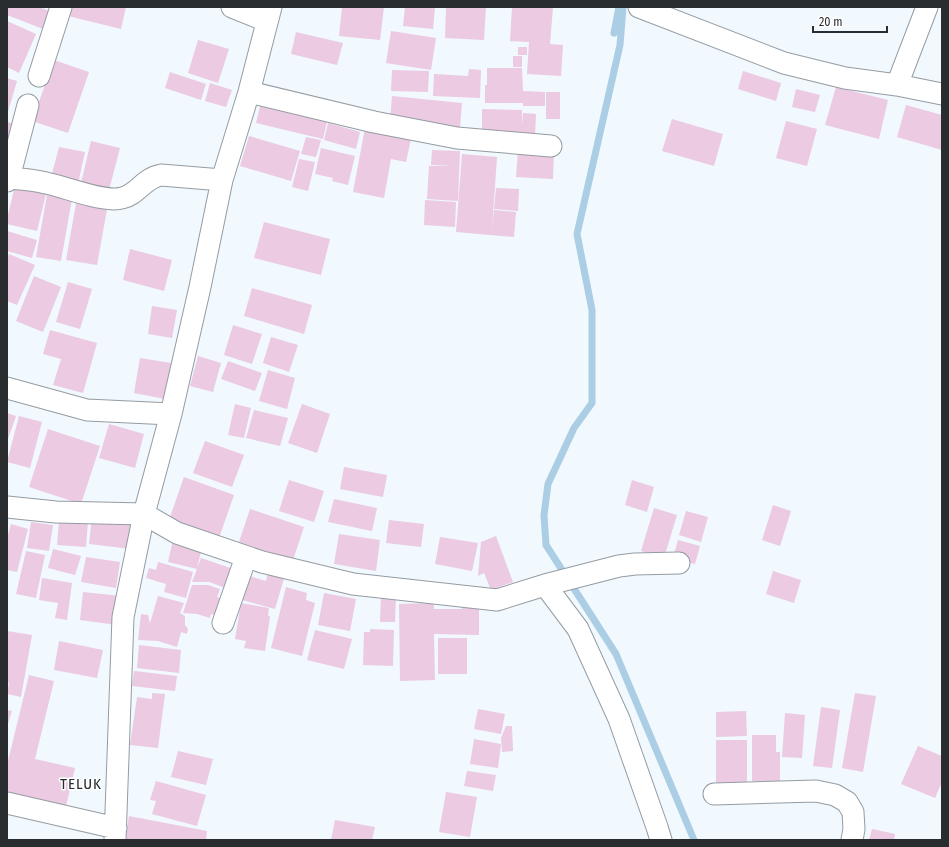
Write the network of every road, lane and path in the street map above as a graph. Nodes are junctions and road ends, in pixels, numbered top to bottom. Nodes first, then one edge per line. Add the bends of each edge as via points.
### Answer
1 (61, 7) edge
2 (232, 7) edge
3 (639, 7) edge
4 (927, 7) edge
5 (269, 14) edge
6 (39, 76) dead end
7 (897, 85) junction
8 (249, 92) junction
9 (942, 94) edge
10 (28, 105) dead end
11 (552, 146) dead end
12 (8, 179) edge
13 (222, 180) junction
14 (7, 388) edge
15 (171, 414) junction
16 (7, 507) edge
17 (144, 514) junction
18 (246, 557) junction
19 (679, 563) dead end
20 (551, 584) junction
21 (223, 623) dead end
22 (714, 794) dead end
23 (7, 803) edge
24 (115, 834) edge
25 (661, 840) edge
26 (852, 840) edge

1 - 6 street
2 - 5 street
3 - 7 street via 784,62 846,78
4 - 7 street
5 - 8 street
7 - 9 street
8 - 11 street via 374,122 457,138
8 - 13 street
10 - 12 street
12 - 13 street via 46,183 110,200 130,195 154,176
13 - 15 street
14 - 15 street via 87,410
15 - 17 street
16 - 17 street via 56,512
17 - 18 street via 177,533
17 - 24 street via 123,617
18 - 20 street via 353,584 497,600
18 - 21 street
19 - 20 street via 635,564
20 - 25 street via 578,630 619,719
22 - 26 street via 816,790 835,795 847,802 853,812
23 - 24 street

